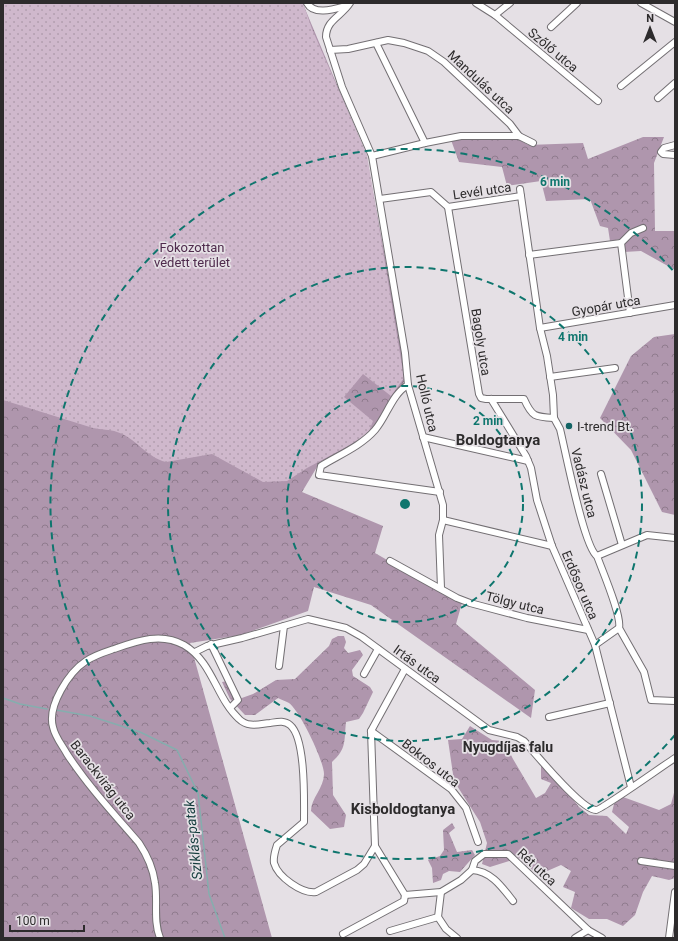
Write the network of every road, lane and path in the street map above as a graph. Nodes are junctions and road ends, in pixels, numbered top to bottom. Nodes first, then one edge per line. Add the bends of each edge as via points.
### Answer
1 (307, 3) edge
2 (476, 3) edge
3 (510, 3) edge
4 (577, 3) edge
5 (641, 3) edge
6 (349, 4) edge
7 (495, 16) junction
8 (675, 22) edge
9 (551, 27) dead end
10 (675, 42) edge
11 (376, 43) junction
12 (330, 50) junction
13 (675, 84) edge
14 (621, 86) dead end
15 (658, 98) dead end
16 (598, 101) dead end
17 (519, 136) junction
18 (425, 143) junction
19 (534, 144) dead end
20 (675, 145) edge
21 (675, 155) edge
22 (372, 156) junction
23 (520, 189) dead end
24 (521, 196) junction
25 (380, 199) junction
26 (448, 207) junction
27 (643, 228) dead end
28 (620, 243) junction
29 (529, 255) junction
30 (675, 305) edge
31 (630, 313) junction
32 (540, 328) junction
33 (615, 368) dead end
34 (550, 377) junction
35 (408, 385) junction
36 (491, 399) junction
37 (554, 418) junction
38 (423, 437) junction
39 (528, 461) junction
40 (601, 474) dead end
41 (440, 492) junction
42 (443, 520) junction
43 (675, 538) edge
44 (622, 545) junction
45 (552, 546) junction
46 (597, 556) junction
47 (390, 561) dead end
48 (441, 588) junction
49 (284, 626) junction
50 (619, 628) junction
51 (588, 630) junction
52 (211, 644) junction
53 (594, 645) junction
54 (378, 649) junction
55 (195, 652) junction
56 (279, 666) dead end
57 (405, 669) junction
58 (364, 674) dead end
59 (675, 701) edge
60 (610, 703) junction
61 (230, 708) junction
62 (549, 717) dead end
63 (371, 731) junction
64 (675, 758) edge
65 (630, 787) junction
66 (478, 842) dead end
67 (375, 846) junction
68 (641, 861) dead end
69 (675, 866) edge
70 (472, 870) junction
71 (441, 892) junction
72 (675, 892) edge
73 (405, 895) junction
74 (513, 901) dead end
75 (438, 917) junction
76 (588, 930) junction
77 (390, 931) dead end
78 (343, 934) dead end
79 (160, 938) edge
80 (457, 938) edge
81 (575, 938) edge
82 (602, 938) edge
83 (669, 938) edge

1 - 6 street via 316,10 328,10
2 - 7 street, Szőlő utca
3 - 7 street
4 - 9 street
5 - 8 street
6 - 12 street, Holló utca via 326,30
7 - 16 street, Szőlő utca
10 - 14 street
11 - 12 street, Mandulás utca
11 - 17 street, Mandulás utca via 388,40 404,42 428,51 444,62 510,124
11 - 18 street
12 - 22 street, Holló utca via 342,87
13 - 15 street
17 - 18 street via 461,136
17 - 19 street
18 - 22 street
20 - 21 street via 664,148 661,152
22 - 25 street, Holló utca via 377,195
23 - 24 street, Vadász utca
24 - 26 street, Levél utca
24 - 29 street, Vadász utca
25 - 26 street, Levél utca via 431,192
25 - 35 street, Holló utca
26 - 36 street, Bagoly utca via 478,394 481,398
27 - 28 street via 631,233
28 - 29 street
28 - 31 street
29 - 32 street, Vadász utca
30 - 31 street, Gyopár utca
31 - 32 street, Gyopár utca
32 - 34 street, Vadász utca
33 - 34 street
34 - 37 street, Vadász utca
35 - 38 street, Holló utca
35 - 41 street via 400,391 374,432 321,466 319,475
36 - 37 street via 524,399 529,411 536,417
36 - 39 street, Erdősor utca
37 - 46 street, Vadász utca via 560,429 583,526 592,553
38 - 39 street
38 - 41 street, Holló utca
39 - 45 street, Erdősor utca
40 - 44 street
41 - 42 street, Holló utca
42 - 45 street
42 - 48 street, Holló utca via 439,535
43 - 44 street via 647,535
44 - 46 street
45 - 51 street, Erdősor utca
46 - 50 street, Vadász utca via 620,624
47 - 48 street, Tölgy utca
48 - 51 street, Tölgy utca via 470,603
49 - 52 street, Irtás utca
49 - 54 street, Irtás utca via 308,619 330,623 346,628
49 - 56 street
50 - 53 street
50 - 59 street, Vadász utca via 644,672 651,700
51 - 53 street, Erdősor utca
52 - 55 street, Irtás utca
52 - 61 street via 238,700
53 - 60 street, Erdősor utca
54 - 57 street, Irtás utca
54 - 58 street
55 - 61 street
55 - 79 street, Barackvirág utca via 174,640 153,638 91,658 73,674 53,705 51,716 58,740 76,768 146,853 156,884
57 - 63 street
57 - 65 street, Irtás utca via 489,730 524,741 579,801 597,810
60 - 62 street
60 - 65 street, Erdősor utca
61 - 67 street via 243,723 252,725 284,721 295,730 303,768 304,822 277,845 274,862 279,874 304,891 316,892 357,870
63 - 66 street, Bokros utca via 450,789 466,808
63 - 67 street
64 - 65 street
67 - 73 street
68 - 69 street
70 - 71 street, Rét utca
70 - 74 street via 481,870 499,883
70 - 76 street, Rét utca via 475,862 484,854 508,854
71 - 73 street, Rét utca
71 - 75 street
72 - 83 street
73 - 78 street via 404,902
75 - 77 street
75 - 80 street via 446,929
76 - 81 street
76 - 82 street

